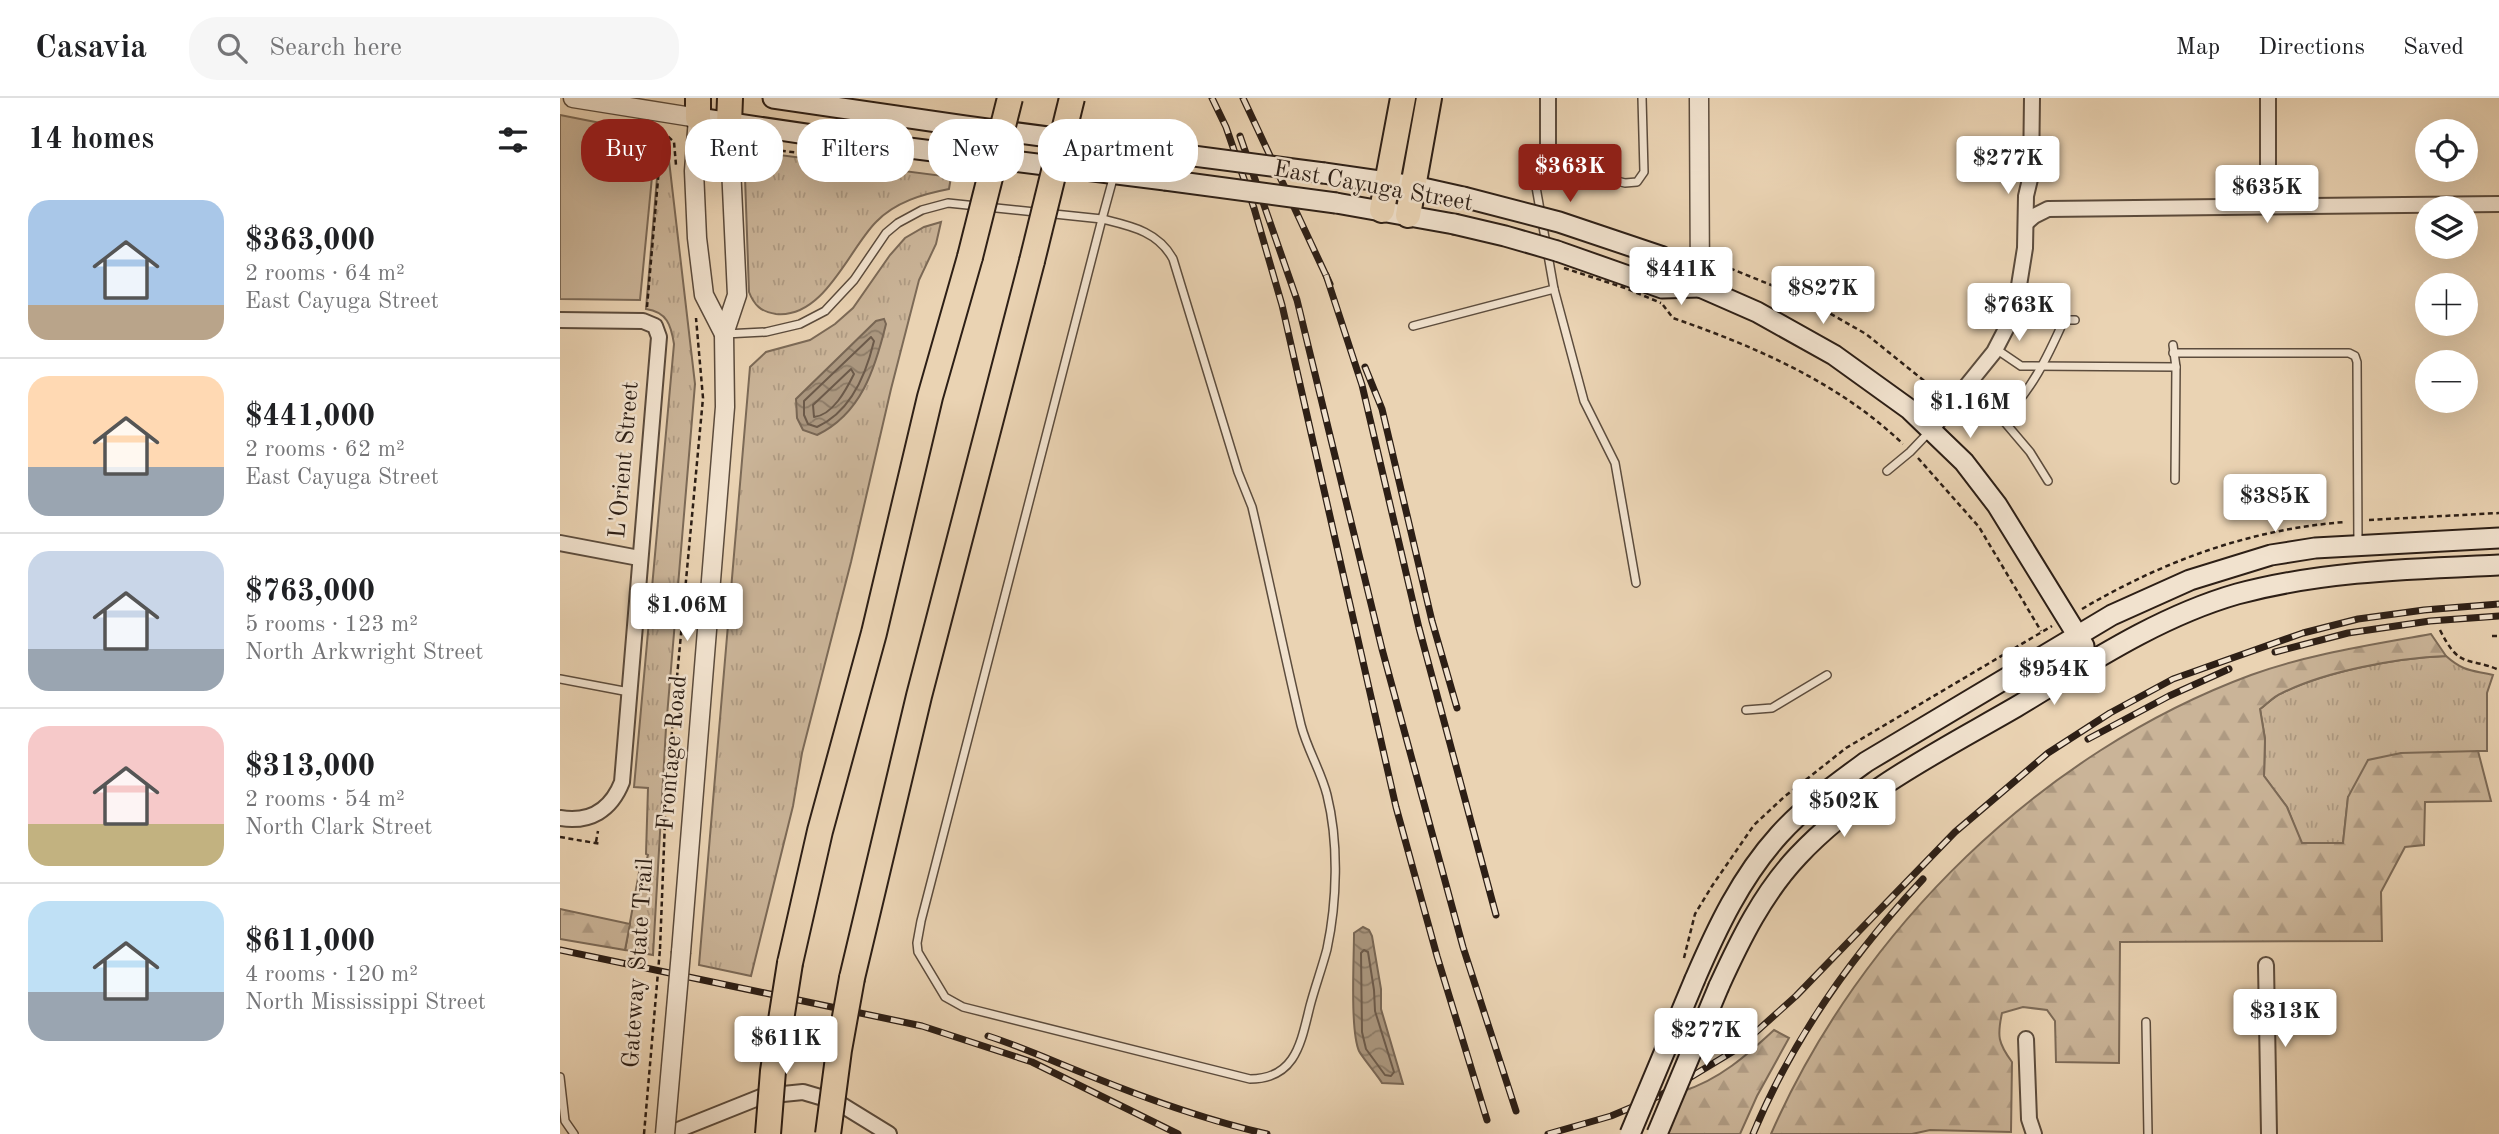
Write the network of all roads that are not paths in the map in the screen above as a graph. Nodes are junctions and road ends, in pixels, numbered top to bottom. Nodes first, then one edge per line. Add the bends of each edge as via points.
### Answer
1 (573, 98) edge
2 (730, 98) edge
3 (773, 98) edge
4 (996, 98) edge
5 (1010, 98) edge
6 (1072, 98) edge
7 (1086, 98) edge
8 (1403, 98) edge
9 (1429, 98) edge
10 (1548, 98) edge
11 (1642, 98) edge
12 (1699, 98) edge
13 (2032, 98) edge
14 (2268, 98) edge
15 (698, 108) edge
16 (719, 119) edge
17 (729, 119) edge
18 (996, 119) edge
19 (1005, 119) edge
20 (1067, 119) edge
21 (1075, 119) edge
22 (783, 131) edge
23 (1038, 164) edge
24 (1533, 170) junction
25 (732, 182) edge
26 (989, 182) edge
27 (1051, 182) edge
28 (1112, 182) edge
29 (1180, 182) edge
30 (1387, 183) junction
31 (1414, 186) junction
32 (2499, 204) edge
33 (2268, 207) junction
34 (1382, 210) junction
35 (1408, 215) junction
36 (1102, 219) junction
37 (2026, 223) junction
38 (1700, 287) junction
39 (1555, 289) junction
40 (560, 320) edge
41 (2075, 320) dead end
42 (1413, 326) dead end
43 (724, 334) junction
44 (1996, 349) junction
45 (2043, 366) junction
46 (2176, 367) junction
47 (1931, 430) junction
48 (1886, 471) dead end
49 (2175, 480) dead end
50 (2048, 481) dead end
51 (2499, 537) edge
52 (560, 543) edge
53 (2358, 545) junction
54 (639, 558) junction
55 (2499, 565) edge
56 (1636, 583) dead end
57 (2078, 636) junction
58 (2094, 661) junction
59 (1827, 675) dead end
60 (560, 680) edge
61 (629, 692) junction
62 (1746, 710) dead end
63 (560, 818) edge
64 (2266, 965) dead end
65 (2146, 1023) dead end
66 (2026, 1039) dead end
67 (560, 1077) edge
68 (561, 1088) edge
69 (574, 1134) edge
70 (666, 1134) edge
71 (768, 1134) edge
72 (828, 1134) edge
73 (889, 1134) edge
74 (1630, 1134) edge
75 (1657, 1134) edge
76 (2034, 1134) edge
77 (2148, 1134) edge
78 (2269, 1134) edge

1 - 15 street, East Cayuga Street
2 - 17 highway
3 - 30 main road, East Cayuga Street, bridge
4 - 18 highway, bridge
5 - 19 highway, bridge
6 - 20 highway, bridge
7 - 21 highway, bridge
8 - 30 highway
9 - 31 highway
10 - 24 street via 1548,148
11 - 24 lane via 1644,172 1637,182 1581,172
12 - 38 street
13 - 37 street
14 - 33 street
15 - 16 main road, East Cayuga Street
15 - 43 street, Frontage Road via 694,171 697,238 704,295
22 - 23 main road, East Cayuga Street
24 - 39 lane
25 - 43 street, Frontage Road via 737,295
26 - 71 highway, bridge via 820,831 790,963
27 - 72 highway, bridge via 919,695 852,978
28 - 36 lane
29 - 34 main road, East Cayuga Street, bridge
30 - 31 main road, East Cayuga Street
30 - 34 highway
31 - 35 highway
31 - 38 main road, East Cayuga Street, bridge via 1559,222 1662,257
32 - 33 street
33 - 37 street via 2048,209
34 - 35 main road, East Cayuga Street
35 - 38 main road, East Cayuga Street, bridge via 1557,251 1662,295
36 - 36 lane via 1140,229 1162,244 1173,259 1252,506 1302,730 1327,796 1334,874 1327,948 1301,1044 1280,1073 1265,1079 963,1007 945,997 918,952 921,921
36 - 43 lane via 948,203 922,210 886,233 825,311 800,324
37 - 44 street via 2023,274
38 - 47 main road, East Cayuga Street via 1757,312 1834,355
39 - 42 lane
39 - 56 lane via 1584,401 1615,463
40 - 54 street, L'Orient Street via 642,321 654,326 659,337
41 - 45 lane via 2064,320
43 - 70 street, Frontage Road, bridge via 725,407
44 - 45 lane via 2021,366
44 - 47 street
45 - 46 lane
45 - 50 lane via 2002,419
46 - 49 lane
46 - 53 lane via 2173,349 2355,356
47 - 48 lane
47 - 57 main road, East Cayuga Street via 1964,462 1997,506
51 - 53 main road
52 - 54 street
53 - 57 main road via 2282,554 2226,568 2154,595
54 - 61 street, L'Orient Street
55 - 58 main road via 2350,572 2276,584 2200,606
57 - 58 main road, East Cayuga Street
57 - 74 main road, bridge via 1866,762 1779,835 1744,880 1717,928
58 - 75 main road, bridge via 1873,791 1797,857 1741,937
59 - 62 lane via 1772,708
60 - 61 lane
61 - 63 street, L'Orient Street via 624,772 618,792 611,804 593,816
64 - 78 street
65 - 77 lane
66 - 76 street via 2029,1119
67 - 68 lane
68 - 69 lane via 565,1121
70 - 73 street via 763,1096 803,1092 838,1102

